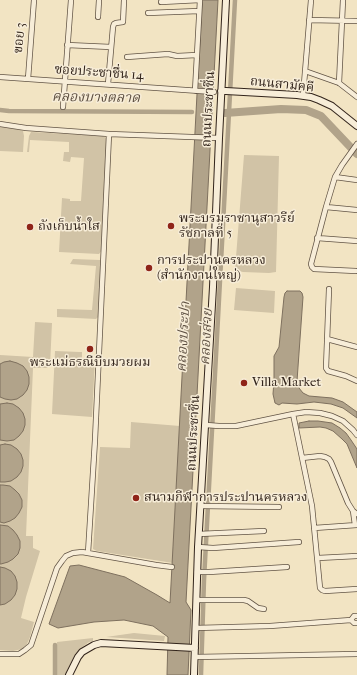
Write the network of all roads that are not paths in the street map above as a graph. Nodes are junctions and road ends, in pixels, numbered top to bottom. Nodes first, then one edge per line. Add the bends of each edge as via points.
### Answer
1 (34, 0) edge
2 (71, 0) edge
3 (99, 0) edge
4 (124, 0) edge
5 (200, 0) edge
6 (226, 0) edge
7 (310, 0) edge
8 (343, 0) edge
9 (161, 2) dead end
10 (199, 11) junction
11 (148, 13) dead end
12 (98, 17) dead end
13 (309, 20) junction
14 (342, 21) junction
15 (357, 21) edge
16 (67, 44) junction
17 (111, 47) junction
18 (197, 55) junction
19 (127, 57) dead end
20 (305, 71) junction
21 (0, 76) edge
22 (28, 79) junction
23 (65, 81) junction
24 (339, 83) junction
25 (108, 84) junction
26 (196, 91) junction
27 (223, 91) junction
28 (214, 92) dead end
29 (303, 96) junction
30 (357, 96) edge
31 (63, 107) dead end
32 (0, 124) edge
33 (357, 126) edge
34 (109, 134) junction
35 (216, 138) junction
36 (357, 144) edge
37 (336, 177) junction
38 (357, 180) edge
39 (326, 207) junction
40 (357, 210) edge
41 (317, 238) junction
42 (357, 241) edge
43 (356, 271) edge
44 (329, 289) dead end
45 (327, 339) junction
46 (357, 347) edge
47 (357, 381) edge
48 (293, 414) junction
49 (208, 425) junction
50 (357, 435) edge
51 (302, 458) junction
52 (204, 506) junction
53 (279, 507) dead end
54 (355, 513) edge
55 (356, 525) edge
56 (314, 528) junction
57 (264, 531) dead end
58 (202, 534) junction
59 (299, 542) dead end
60 (201, 548) junction
61 (88, 553) junction
62 (357, 556) edge
63 (318, 558) junction
64 (172, 567) dead end
65 (286, 568) dead end
66 (200, 572) junction
67 (357, 589) edge
68 (202, 600) junction
69 (264, 609) dead end
70 (357, 616) edge
71 (351, 620) junction
72 (357, 623) edge
73 (198, 628) junction
74 (193, 648) junction
75 (0, 654) edge
76 (357, 654) edge
77 (200, 657) junction
78 (69, 675) edge
79 (194, 675) edge

1 - 22 street, ขอย 3
2 - 16 street
3 - 12 street
4 - 17 street via 124,20 114,24
5 - 9 street
5 - 10 street
6 - 27 main road, ถนนประชาชื่น
7 - 13 street
8 - 14 street
10 - 11 street
10 - 18 street
13 - 14 street
13 - 20 street
14 - 15 street
14 - 24 street
16 - 17 street
16 - 23 street
17 - 25 street
18 - 19 street
18 - 26 street
20 - 24 street
20 - 29 street
21 - 22 street, ซอยประชาชื่น 14
22 - 23 street, ซอยประชาชื่น 14
23 - 25 street, ซอยประชาชื่น 14
23 - 31 street
24 - 30 street
25 - 26 street, ซอยประชาชื่น 14
26 - 28 street, ซอยประชาชื่น 14
27 - 29 main road, ถนนสามัคคี
27 - 35 main road, ถนนประชาชื่น
29 - 33 main road, ถนนสามัคคี via 326,102
32 - 34 street
34 - 35 street
34 - 61 street
35 - 49 main road, ถนนประชาชื่น
36 - 37 street
37 - 38 street
37 - 39 street
39 - 40 street
39 - 41 street
41 - 42 street
41 - 43 street via 311,264 314,269
44 - 45 street
45 - 46 street
45 - 47 street via 327,370
48 - 49 street via 236,426
48 - 50 street via 325,413 343,421
48 - 51 street
49 - 52 main road, ถนนประชาชื่น
51 - 54 street via 320,456 329,459 344,495
51 - 56 street
52 - 53 street
52 - 58 main road, ถนนประชาชื่น
54 - 55 street
55 - 56 street
56 - 63 street
57 - 58 street
58 - 60 main road, ถนนประชาชื่น
59 - 60 street
60 - 66 main road, ถนนประชาชื่น
61 - 64 street
61 - 75 street via 73,553 66,556 57,568 31,645 19,654
62 - 63 street
63 - 67 street via 322,590
65 - 66 street
66 - 68 main road, ถนนประชาชื่น
68 - 69 street via 244,600
68 - 73 main road, ถนนประชาชื่น
70 - 71 street
71 - 72 street
71 - 73 street
73 - 74 main road, ถนนประชาชื่น
74 - 77 main road, ถนนประชาชื่น
74 - 78 main road via 101,643 87,649 78,657
76 - 77 street
77 - 79 main road, ถนนประชาชื่น

